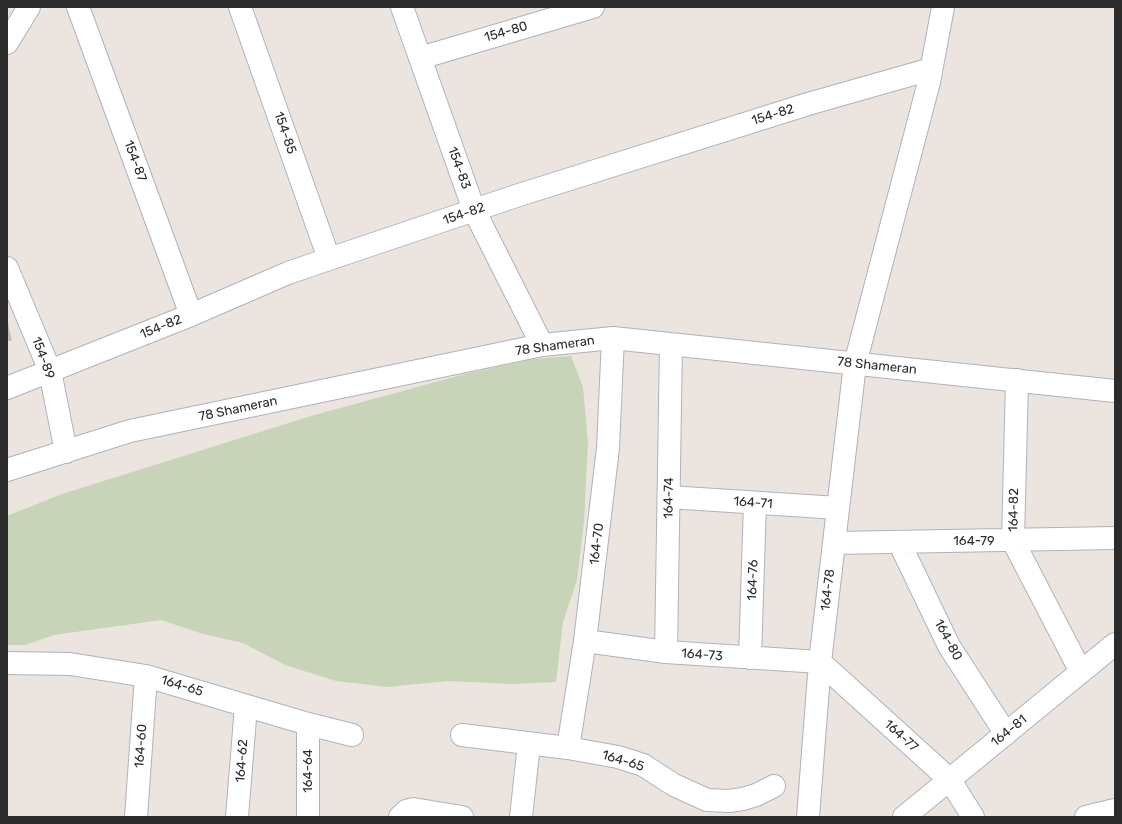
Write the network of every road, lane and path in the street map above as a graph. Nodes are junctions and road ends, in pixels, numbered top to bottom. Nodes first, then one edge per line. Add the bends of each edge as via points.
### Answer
1 (29, 7) edge
2 (78, 7) edge
3 (240, 7) edge
4 (402, 7) edge
5 (593, 7) edge
6 (943, 7) edge
7 (7, 43) edge
8 (420, 58) junction
9 (931, 69) junction
10 (474, 210) junction
11 (329, 259) junction
12 (7, 268) edge
13 (191, 315) junction
14 (613, 338) junction
15 (671, 344) junction
16 (542, 345) junction
17 (855, 364) junction
18 (50, 372) junction
19 (1017, 380) junction
20 (7, 388) edge
21 (1115, 390) edge
22 (66, 452) junction
23 (7, 470) edge
24 (669, 497) junction
25 (756, 503) junction
26 (838, 508) junction
27 (1115, 538) edge
28 (1014, 541) junction
29 (899, 542) junction
30 (834, 543) junction
31 (585, 641) junction
32 (1115, 644) edge
33 (666, 652) junction
34 (750, 658) junction
35 (820, 662) junction
36 (7, 663) edge
37 (1081, 672) junction
38 (146, 676) junction
39 (246, 706) junction
40 (308, 724) junction
41 (1006, 734) junction
42 (352, 735) dead end
43 (462, 735) dead end
44 (529, 744) junction
45 (568, 748) junction
46 (950, 780) junction
47 (774, 786) dead end
48 (1115, 810) edge
49 (136, 817) edge
50 (237, 817) edge
51 (308, 817) edge
52 (400, 817) edge
53 (462, 817) edge
54 (521, 817) edge
55 (808, 817) edge
56 (904, 817) edge
57 (974, 817) edge
58 (1086, 817) edge

1 - 7 street
2 - 13 street, 154-87
3 - 11 street, 154-85
4 - 8 street, 154-83
5 - 8 street, 154-80
6 - 9 street, 164-78
8 - 10 street, 154-83
9 - 10 street, 154-82 via 793,109
9 - 17 street, 164-78 via 930,82
10 - 11 street, 154-82
10 - 16 street, 154-83
11 - 13 street, 154-82 via 288,273
12 - 18 street, 154-89
13 - 18 street, 154-82
14 - 15 street, 78 Shameran
14 - 16 street, 78 Shameran
14 - 31 street, 164-70 via 608,448
15 - 17 street, 78 Shameran
15 - 24 street, 164-74
16 - 22 street, 78 Shameran via 130,431
17 - 19 street, 78 Shameran
17 - 26 street, 164-78
18 - 20 street, 154-82
18 - 22 street, 154-89
19 - 21 street, 78 Shameran
19 - 28 street, 164-82
22 - 23 street, 78 Shameran
24 - 25 street, 164-71
24 - 33 street, 164-74
25 - 26 street, 164-71
25 - 34 street, 164-76
26 - 30 street, 164-78
27 - 28 street, 164-79
28 - 29 street, 164-79
28 - 37 street, 164-82
29 - 30 street, 164-79
29 - 41 street, 164-80 via 949,646
30 - 35 street, 164-78
31 - 33 street, 164-73
31 - 45 street, 164-70
32 - 37 street, 164-81
33 - 34 street, 164-73
34 - 35 street, 164-73
35 - 46 street, 164-77
35 - 55 street, 164-78
36 - 38 street, 164-65 via 70,664
37 - 41 street, 164-81
38 - 39 street, 164-65
38 - 49 street, 164-60
39 - 40 street, 164-65
39 - 50 street, 164-62
40 - 42 street, 164-65
40 - 51 street, 164-64
41 - 46 street, 164-81
43 - 44 street, 164-65
44 - 45 street, 164-65
44 - 54 street
45 - 47 street, 164-65 via 643,765 680,788 707,800 743,799
46 - 56 street, 164-81
46 - 57 street, 164-77
48 - 58 street
52 - 53 street via 406,811 414,809

